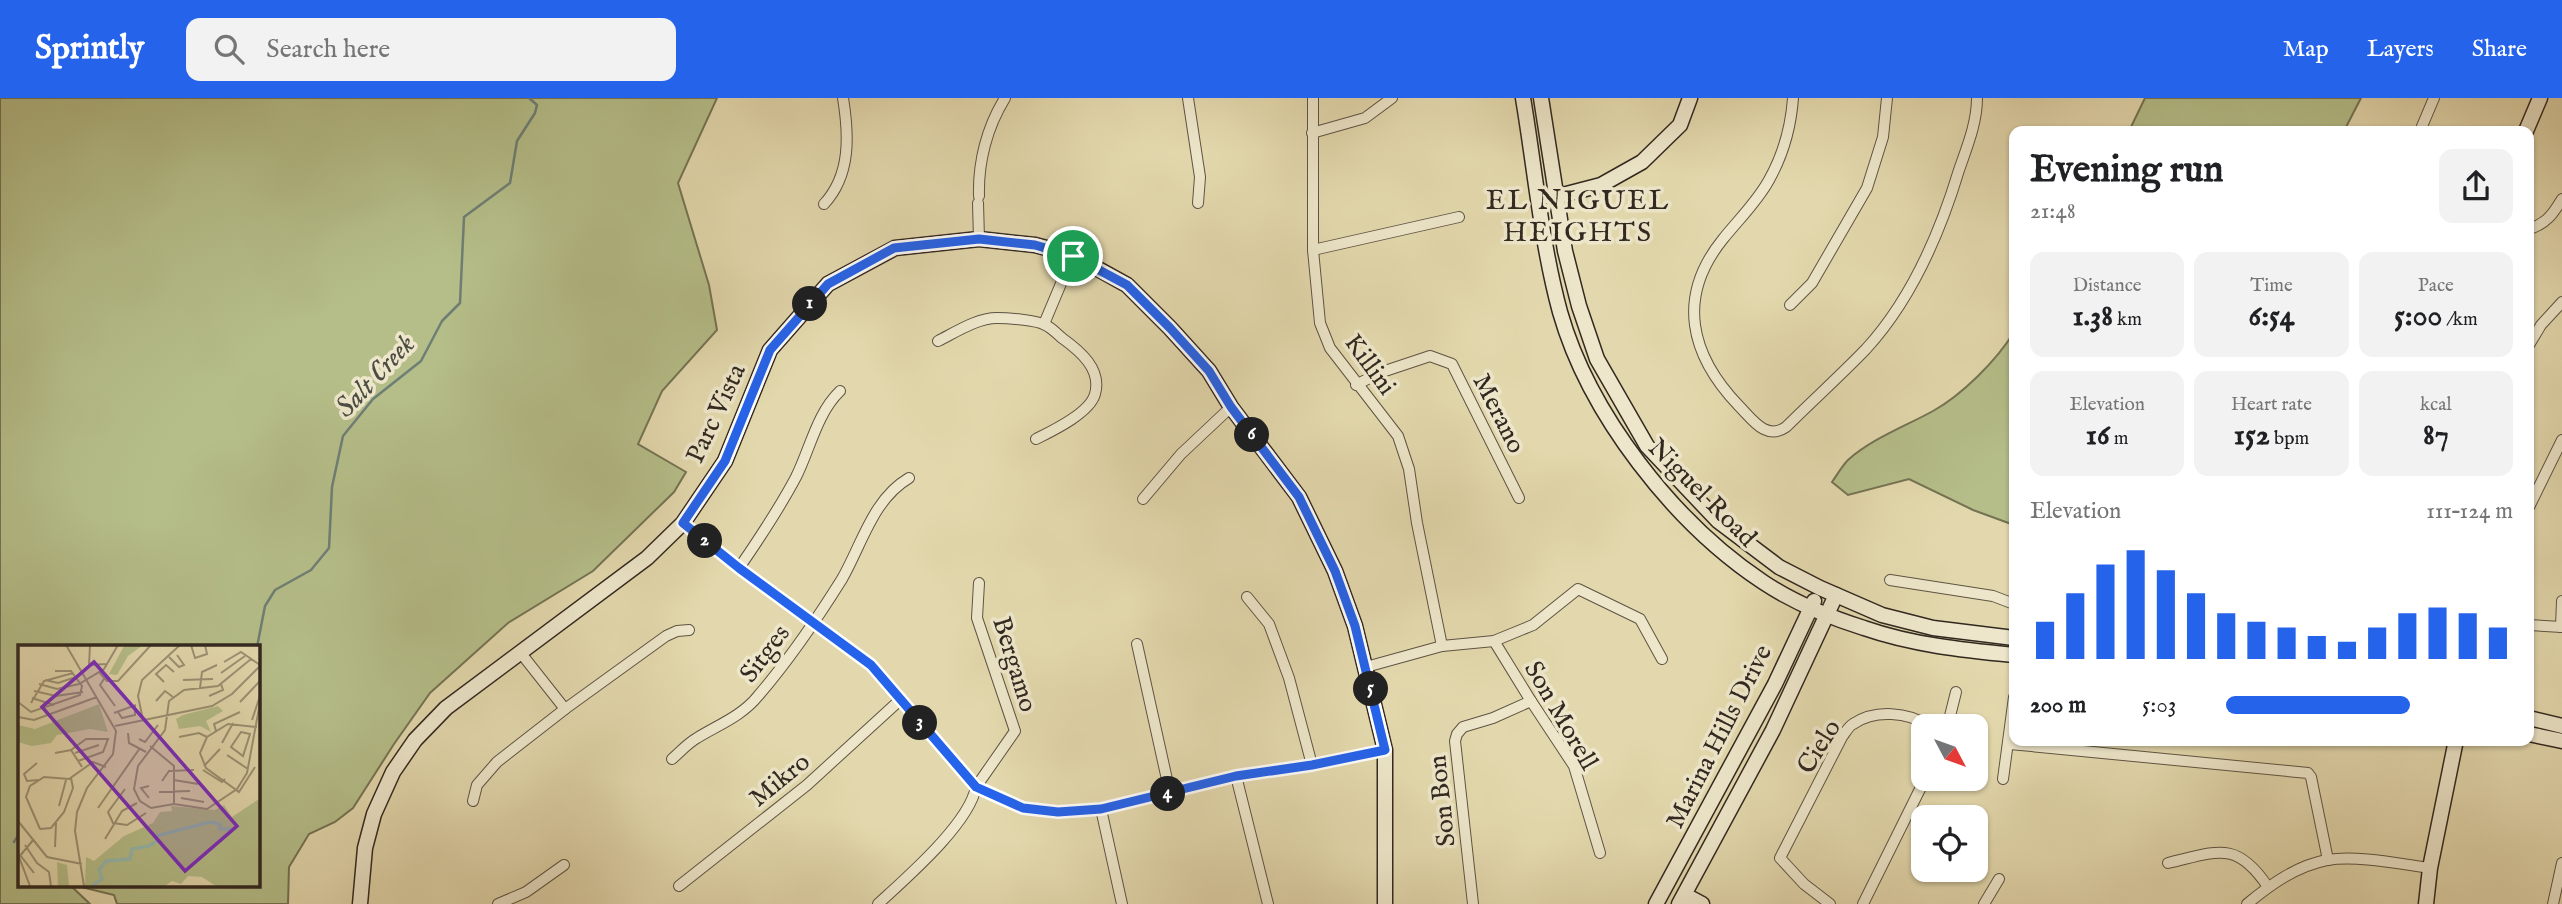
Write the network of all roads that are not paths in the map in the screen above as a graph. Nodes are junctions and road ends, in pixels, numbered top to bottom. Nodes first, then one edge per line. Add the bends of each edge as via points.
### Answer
1 (843, 98) edge
2 (1005, 98) edge
3 (1188, 98) edge
4 (1313, 98) edge
5 (1392, 98) edge
6 (1523, 98) edge
7 (1541, 98) edge
8 (1689, 98) edge
9 (1793, 98) edge
10 (1887, 98) edge
11 (1977, 98) edge
12 (2434, 98) edge
13 (2540, 98) edge
14 (2422, 126) edge
15 (2528, 126) edge
16 (1312, 134) junction
17 (1558, 195) junction
18 (2562, 199) edge
19 (1540, 202) junction
20 (1198, 203) dead end
21 (824, 204) dead end
22 (1459, 217) dead end
23 (2534, 227) edge
24 (979, 239) junction
25 (1313, 250) junction
26 (1073, 256) junction
27 (2562, 302) edge
28 (1790, 306) dead end
29 (1044, 324) junction
30 (2534, 337) edge
31 (937, 341) dead end
32 (1356, 385) junction
33 (840, 391) dead end
34 (1231, 407) junction
35 (1036, 439) dead end
36 (2562, 440) edge
37 (909, 478) dead end
38 (2534, 496) edge
39 (1519, 498) dead end
40 (1143, 499) dead end
41 (683, 523) junction
42 (739, 568) junction
43 (1890, 580) dead end
44 (979, 583) dead end
45 (1820, 588) junction
46 (1836, 595) junction
47 (1247, 597) dead end
48 (2562, 601) edge
49 (2009, 602) edge
50 (1810, 607) junction
51 (1828, 614) junction
52 (813, 623) junction
53 (2534, 625) edge
54 (2562, 627) edge
55 (689, 630) dead end
56 (2009, 637) edge
57 (1494, 641) junction
58 (1137, 644) dead end
59 (1442, 646) junction
60 (520, 652) junction
61 (2009, 654) edge
62 (1662, 659) dead end
63 (1366, 667) junction
64 (1956, 692) dead end
65 (900, 700) junction
66 (1531, 701) junction
67 (565, 709) junction
68 (1950, 714) edge
69 (1911, 718) edge
70 (2534, 719) edge
71 (2562, 726) edge
72 (2534, 735) edge
73 (2562, 741) edge
74 (2010, 746) edge
75 (2031, 746) edge
76 (2455, 746) edge
77 (1385, 750) junction
78 (673, 759) dead end
79 (1312, 765) junction
80 (1236, 776) junction
81 (2003, 779) dead end
82 (976, 787) junction
83 (1919, 791) edge
84 (1170, 793) junction
85 (473, 801) dead end
86 (1101, 809) junction
87 (1600, 853) dead end
88 (2328, 860) junction
89 (2168, 863) dead end
90 (2562, 863) edge
91 (564, 865) dead end
92 (2430, 868) junction
93 (1999, 878) dead end
94 (679, 886) dead end
95 (1668, 886) junction
96 (2268, 887) junction
97 (1682, 900) edge
98 (360, 904) edge
99 (498, 904) edge
100 (878, 904) edge
101 (1122, 904) edge
102 (1268, 904) edge
103 (1385, 904) edge
104 (1473, 904) edge
105 (1656, 904) edge
106 (1702, 904) edge
107 (1830, 904) edge
108 (1863, 904) edge
109 (1984, 904) edge
110 (2246, 904) edge
111 (2426, 904) edge
112 (2553, 904) edge

1 - 21 street via 848,131 845,162 835,193
2 - 24 street via 978,170
3 - 20 street via 1200,177
4 - 16 street, Killini
5 - 16 street via 1365,118
6 - 19 street, Niguel Road
7 - 17 street, Niguel Road
8 - 17 street via 1679,125 1642,162 1601,185
9 - 11 street via 1784,145 1770,179 1706,264 1696,292 1694,322 1710,372 1754,421 1774,433 1786,428 1866,348 1906,293 1949,204 1973,127
10 - 28 street via 1883,137 1867,188 1812,283
12 - 14 street
13 - 15 street
16 - 25 street, Killini
17 - 19 street
17 - 45 street, Niguel Road via 1578,306 1597,359 1647,446 1718,522 1779,567
18 - 23 street via 2548,219
19 - 50 street, Niguel Road via 1560,313 1578,366 1629,453 1716,545 1763,582
22 - 25 street
24 - 26 street, Parc Vista via 1035,245
24 - 41 street, Parc Vista via 894,248 828,284 770,350 725,461
25 - 32 street, Killini via 1315,322
26 - 29 street
26 - 34 street, Parc Vista via 1127,285 1209,371
27 - 30 street
29 - 31 street via 997,318 979,321
29 - 35 street via 1090,363 1096,393 1092,402 1060,428
32 - 39 street, Merano via 1430,356 1452,364
32 - 59 street, Killini via 1398,436 1409,469
33 - 42 street via 826,409 781,505
34 - 40 street via 1181,454
34 - 63 street, Parc Vista via 1299,497 1335,571
36 - 38 street
37 - 52 street, Sitges via 893,487
41 - 42 street
41 - 60 street, Parc Vista via 647,558
42 - 52 street
43 - 49 street
44 - 82 street, Bergamo via 977,618 1015,731
45 - 46 street, Niguel Road
45 - 50 street, Marina Hills Drive
46 - 51 street, Marina Hills Drive
46 - 56 street, Niguel Road via 1882,615 1933,628
47 - 79 street via 1269,624
48 - 54 street
50 - 51 street, Niguel Road
50 - 95 street, Marina Hills Drive via 1775,684
51 - 61 street, Niguel Road via 1920,644
51 - 97 street, Marina Hills Drive via 1773,730
52 - 65 street via 871,665
52 - 78 street, Sitges via 757,698
53 - 54 street
55 - 67 street via 666,636
57 - 59 street
57 - 62 street via 1533,625 1578,589 1640,619
57 - 66 street, Son Morell
58 - 84 street
59 - 63 street
60 - 67 street
60 - 98 street, Parc Vista via 446,708 393,772 373,814
63 - 77 street, Parc Vista
64 - 68 street
65 - 82 street
65 - 94 street, Mikro via 807,785
66 - 87 street, Son Morell via 1574,766
66 - 104 street, Son Bon via 1463,727 1457,734
67 - 85 street via 487,771
69 - 107 street, Cielo via 1891,713 1852,724 1780,858
70 - 71 street
72 - 73 street
74 - 81 street
75 - 88 street via 2308,773
76 - 92 street
77 - 79 street
77 - 103 street, Parc Vista
79 - 80 street
80 - 84 street
80 - 102 street
82 - 86 street via 1023,808 1058,812
82 - 100 street via 956,825
83 - 108 street
84 - 86 street
86 - 101 street
88 - 92 street via 2379,860
88 - 96 street via 2296,870
89 - 96 street via 2218,851 2239,855
90 - 112 street
91 - 99 street via 526,892
92 - 111 street
93 - 109 street
95 - 97 street
95 - 105 street, Marina Hills Drive
96 - 110 street
97 - 106 street

